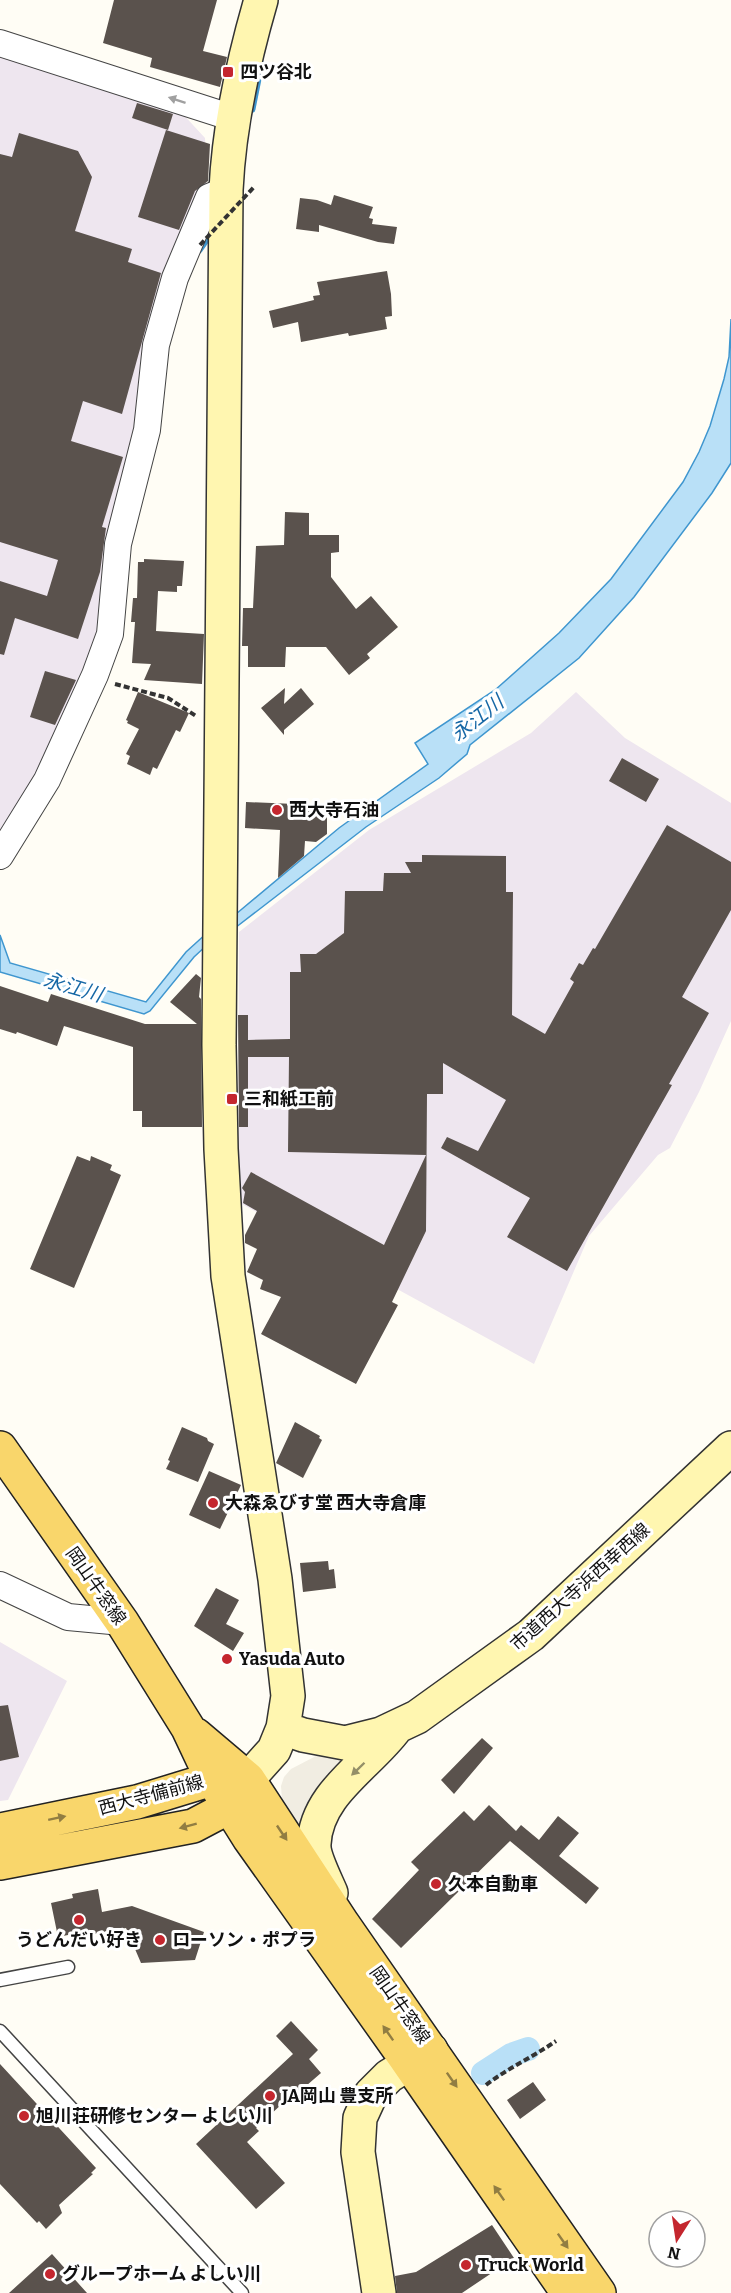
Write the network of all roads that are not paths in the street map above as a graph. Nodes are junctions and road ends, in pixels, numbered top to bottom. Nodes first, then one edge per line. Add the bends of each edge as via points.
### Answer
1 (261, 0) edge
2 (0, 43) edge
3 (233, 118) junction
4 (233, 197) junction
5 (0, 856) edge
6 (0, 1448) edge
7 (731, 1448) edge
8 (0, 1585) edge
9 (122, 1622) junction
10 (398, 1727) junction
11 (188, 1728) junction
12 (283, 1728) junction
13 (212, 1779) junction
14 (248, 1779) junction
15 (230, 1807) junction
16 (0, 1830) edge
17 (249, 1838) junction
18 (0, 1863) edge
19 (343, 1924) junction
20 (68, 1966) dead end
21 (0, 1980) edge
22 (0, 2031) edge
23 (420, 2057) junction
24 (373, 2289) edge
25 (242, 2293) edge
26 (568, 2293) edge
27 (599, 2293) edge

1 - 3 street
3 -> 2 street
3 - 4 street via 228,146
4 - 5 street via 208,197 175,278 156,345 147,430 118,544 110,634 47,780
4 - 12 street via 222,732 220,1129 228,1276 276,1579 288,1696
6 - 9 main road, 岡山牛窓線
7 - 10 street, 市道西大寺浜西幸西線 via 531,1635
8 - 9 street via 68,1617
9 - 11 main road, 岡山牛窓線
10 - 12 street, 市道西大寺浜西幸西線 via 345,1743
10 -> 19 street via 339,1787 322,1813 313,1845
11 - 13 main road, 岡山牛窓線
11 - 14 main road, 岡山牛窓線
12 - 14 street via 274,1750
13 - 14 main road, 西大寺備前線
13 - 15 main road, 岡山牛窓線
16 -> 13 main road, 西大寺備前線 via 137,1802
14 - 15 main road, 西大寺備前線
14 - 17 street
14 -> 19 main road, 岡山牛窓線
15 - 17 main road, 岡山牛窓線
15 -> 18 main road, 西大寺備前線 via 194,1826
23 -> 17 main road, 岡山牛窓線
19 - 23 main road, 岡山牛窓線
20 - 21 lane
22 - 25 lane
23 - 24 street via 389,2076 371,2094 360,2118 358,2152
26 -> 23 main road, 岡山牛窓線
23 -> 27 main road, 岡山牛窓線 via 466,2100

